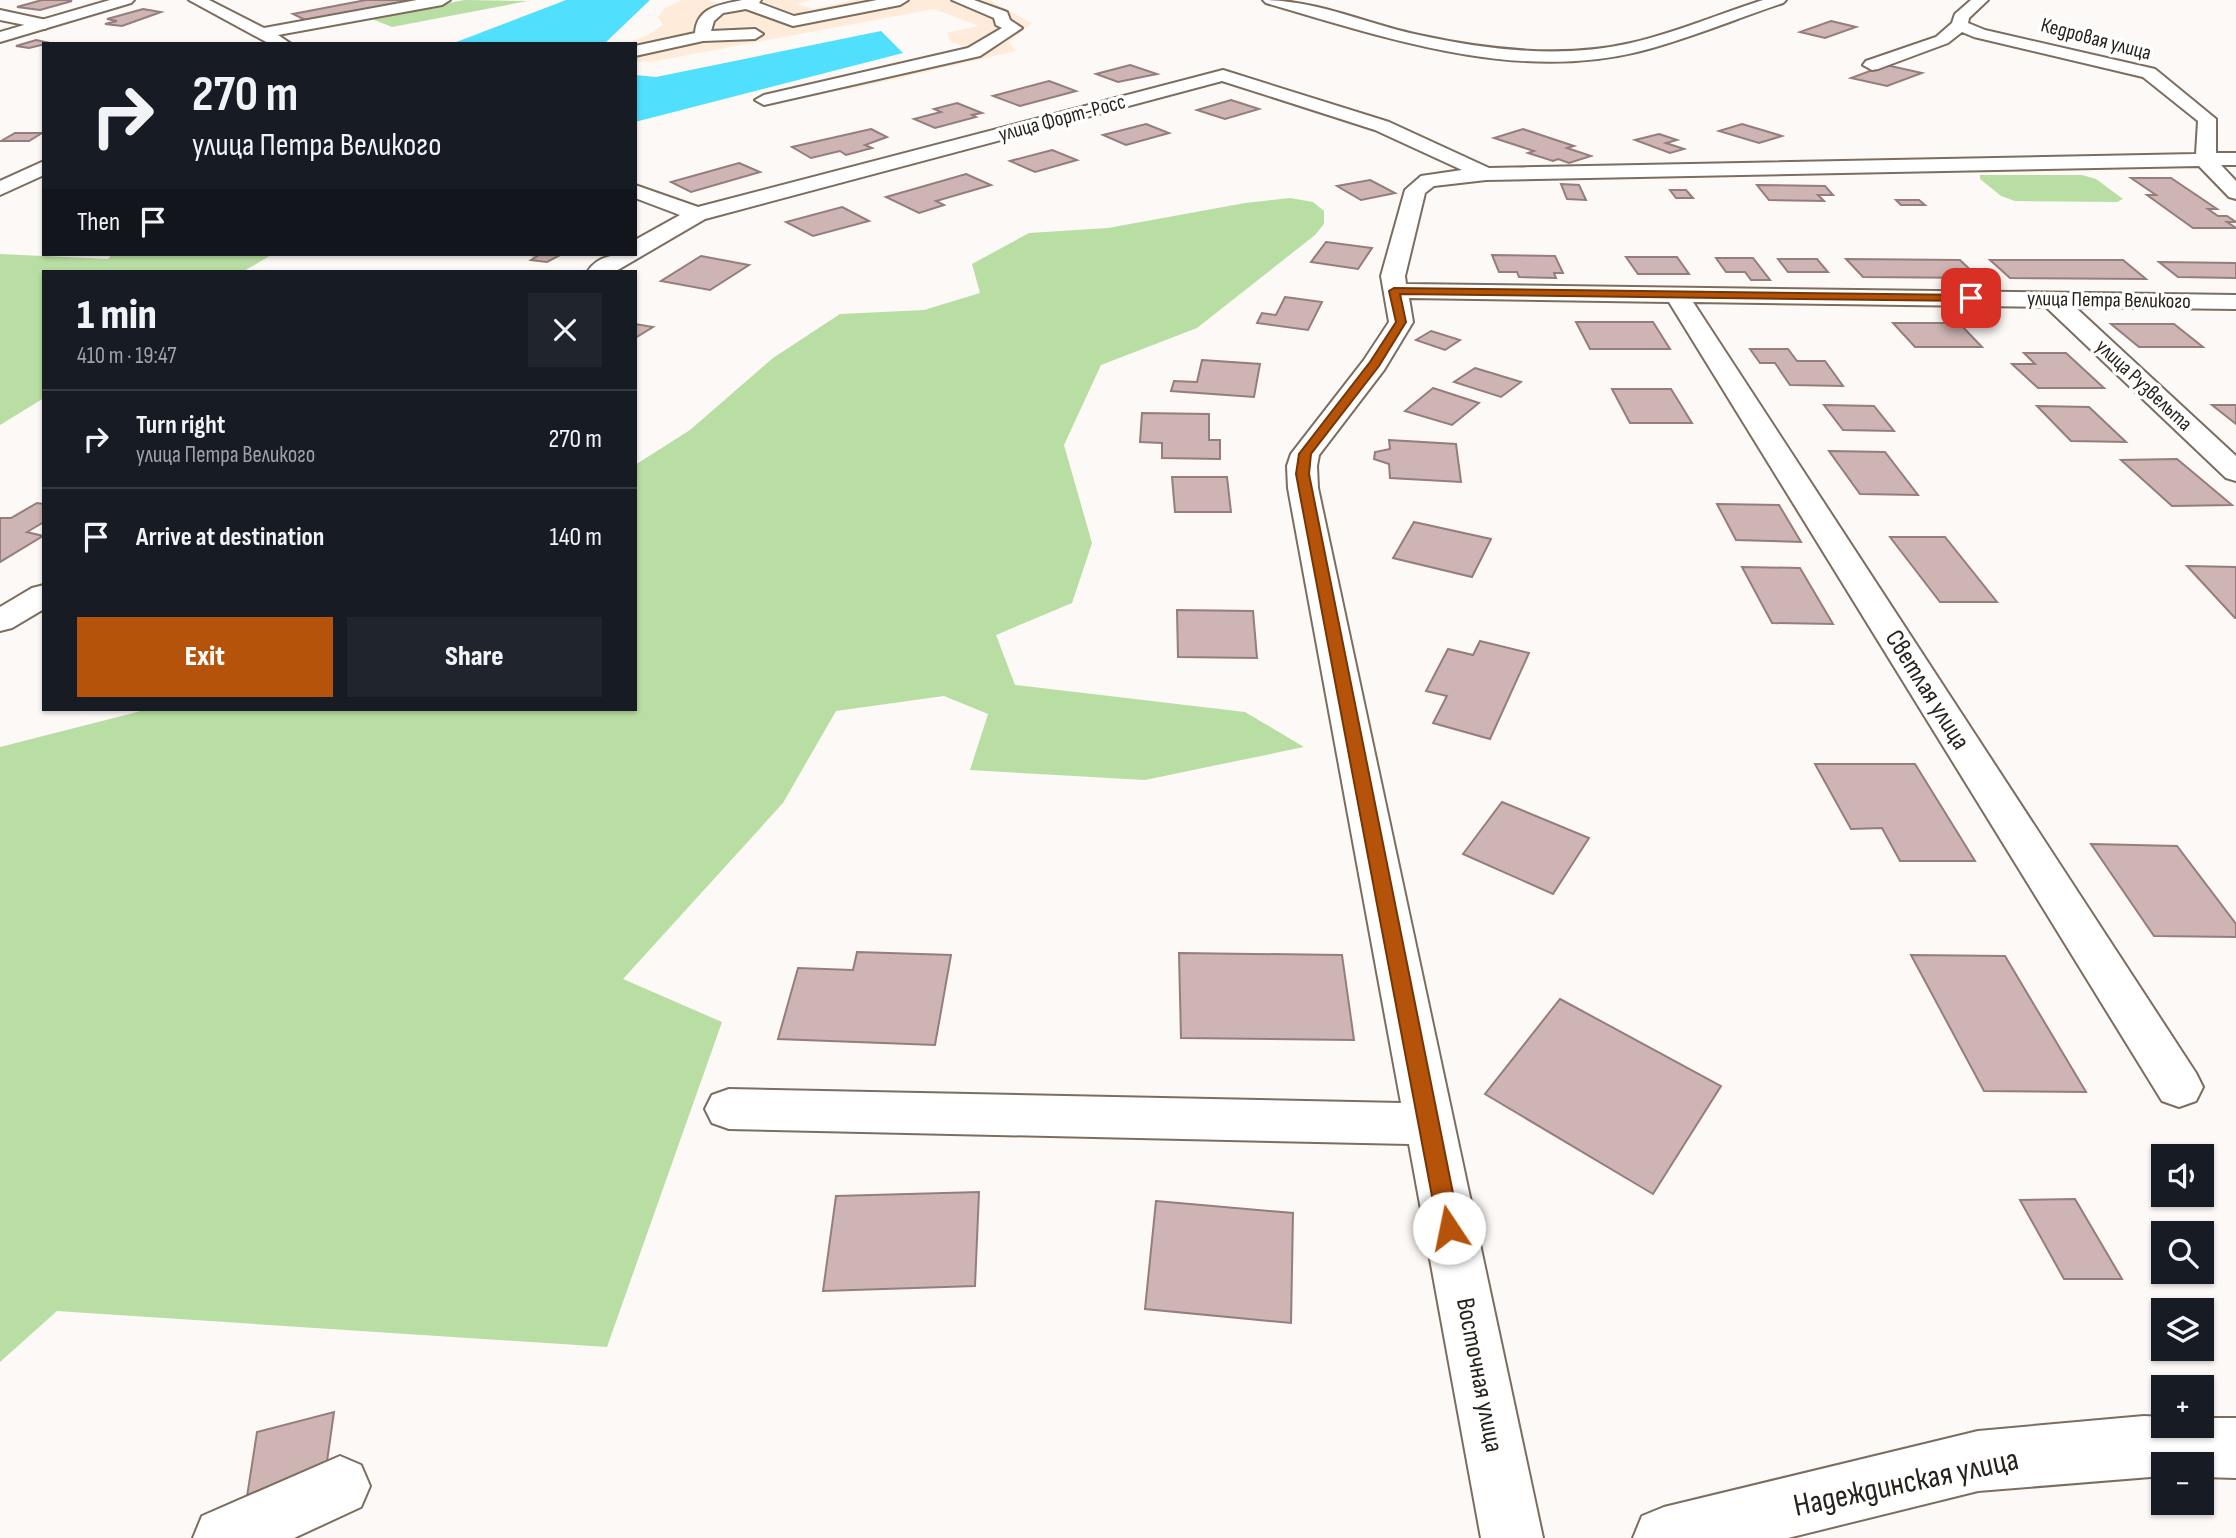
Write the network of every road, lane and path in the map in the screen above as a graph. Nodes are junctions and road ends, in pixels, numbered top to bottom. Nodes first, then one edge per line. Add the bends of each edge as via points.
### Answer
1 (126, 0) edge
2 (197, 0) edge
3 (442, 0) edge
4 (900, 0) edge
5 (960, 0) edge
6 (1271, 0) edge
7 (1778, 0) edge
8 (1980, 0) edge
9 (751, 2) edge
10 (243, 8) dead end
11 (218, 10) junction
12 (0, 15) edge
13 (45, 24) junction
14 (1960, 25) junction
15 (685, 26) dead end
16 (703, 32) junction
17 (755, 34) dead end
18 (0, 37) edge
19 (269, 40) edge
20 (648, 45) edge
21 (1872, 65) dead end
22 (764, 100) dead end
23 (2236, 159) edge
24 (2206, 161) junction
25 (42, 168) edge
26 (1486, 174) junction
27 (0, 189) edge
28 (637, 192) edge
29 (2236, 193) edge
30 (697, 214) junction
31 (637, 249) edge
32 (626, 256) edge
33 (602, 270) edge
34 (1394, 291) junction
35 (1676, 294) junction
36 (2052, 299) junction
37 (2236, 302) edge
38 (2236, 472) edge
39 (2179, 1087) dead end
40 (729, 1109) dead end
41 (1428, 1124) junction
42 (2236, 1448) edge
43 (340, 1486) dead end
44 (224, 1538) edge
45 (1512, 1538) edge
46 (1664, 1538) edge

1 - 13 street
2 - 11 street
3 - 19 street
4 - 9 street via 793,20
5 - 22 street via 1001,15 1002,22 1014,28 974,52
6 - 7 street via 1474,52 1575,57 1634,48
8 - 14 street via 1961,17
9 - 16 street via 726,3 712,10
10 - 11 street
11 - 19 street
12 - 13 street
13 - 18 street
14 - 21 street via 1942,40
14 - 24 street, Кедровая улица via 1980,34 2149,73 2207,120
15 - 16 street
16 - 17 street
16 - 20 street
23 - 24 street, Восточная улица
24 - 26 street, Восточная улица
24 - 29 street
25 - 27 street
26 - 30 street, улица Форт-Росс via 1382,126 1223,75
26 - 34 street, Восточная улица via 1429,180 1415,190 1393,276
28 - 30 street
30 - 31 street, улица Форт-Росс
32 - 33 street
34 - 35 street, улица Петра Великого
34 - 41 street, Восточная улица via 1401,322 1375,364 1305,454 1302,466
35 - 36 street, улица Петра Великого
35 - 39 street, Светлая улица
36 - 37 street, улица Петра Великого
36 - 38 street, улица Рузвельта
40 - 41 street
41 - 45 street, Восточная улица
42 - 46 street, Надеждинская улица via 2144,1446 1978,1461
43 - 44 street

